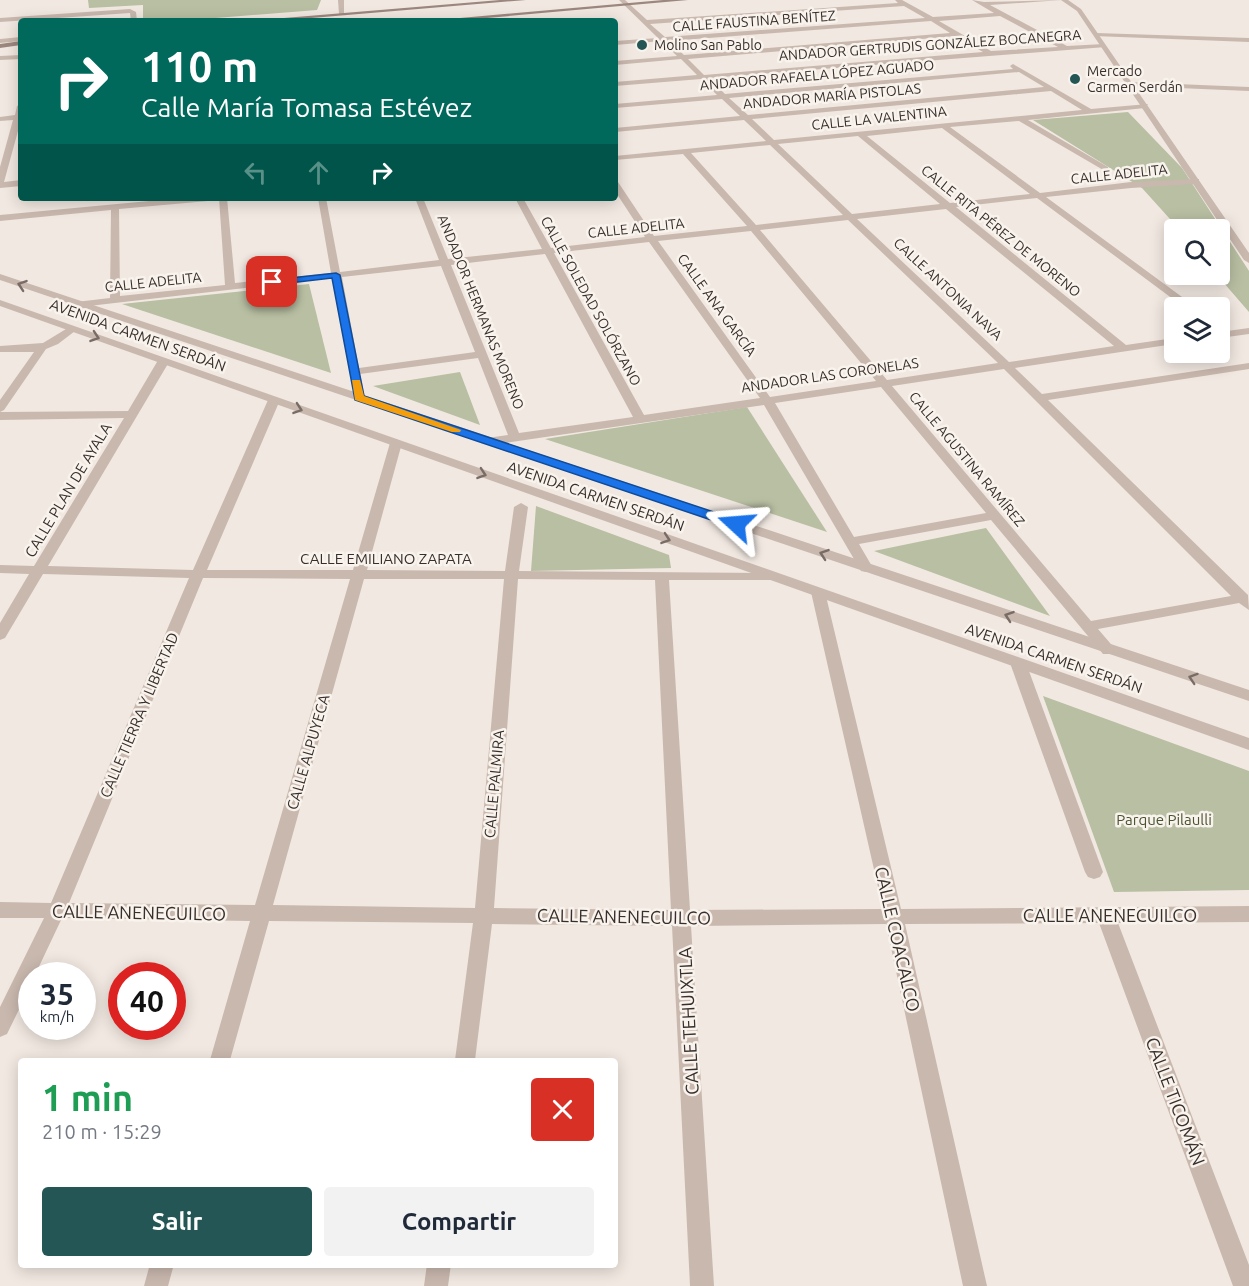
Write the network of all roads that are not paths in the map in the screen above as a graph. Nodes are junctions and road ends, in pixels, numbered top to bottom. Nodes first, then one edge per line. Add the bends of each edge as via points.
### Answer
1 (341, 0) edge
2 (524, 0) edge
3 (685, 0) edge
4 (975, 0) edge
5 (1059, 0) edge
6 (1065, 0) edge
7 (1078, 0) edge
8 (625, 2) edge
9 (902, 2) edge
10 (983, 4) junction
11 (1079, 10) junction
12 (342, 14) junction
13 (1003, 14) junction
14 (33, 18) edge
15 (134, 18) edge
16 (291, 18) edge
17 (461, 18) edge
18 (18, 19) edge
19 (0, 20) edge
20 (933, 20) junction
21 (646, 22) junction
22 (958, 34) junction
23 (1096, 35) junction
24 (664, 39) junction
25 (0, 40) edge
26 (1249, 40) edge
27 (18, 41) edge
28 (18, 42) edge
29 (618, 44) edge
30 (0, 46) edge
31 (1104, 46) junction
32 (1066, 48) junction
33 (990, 52) junction
34 (18, 54) edge
35 (0, 56) edge
36 (682, 57) junction
37 (618, 63) edge
38 (1022, 70) junction
39 (702, 77) junction
40 (618, 84) edge
41 (1131, 84) junction
42 (1051, 88) junction
43 (1249, 89) edge
44 (723, 97) junction
45 (618, 106) edge
46 (1145, 106) junction
47 (1088, 110) junction
48 (18, 117) edge
49 (746, 118) junction
50 (1020, 118) junction
51 (0, 119) edge
52 (942, 125) junction
53 (618, 130) edge
54 (860, 134) junction
55 (17, 135) edge
56 (772, 143) junction
57 (685, 151) junction
58 (618, 158) edge
59 (1105, 169) dead end
60 (1196, 181) junction
61 (0, 183) edge
62 (18, 183) edge
63 (618, 189) edge
64 (1040, 196) junction
65 (166, 201) edge
66 (224, 201) edge
67 (323, 201) edge
68 (420, 201) edge
69 (521, 201) edge
70 (950, 206) junction
71 (115, 207) junction
72 (0, 218) edge
73 (850, 218) junction
74 (754, 228) junction
75 (652, 240) junction
76 (549, 251) junction
77 (1249, 260) edge
78 (444, 263) junction
79 (336, 275) junction
80 (0, 277) edge
81 (230, 287) junction
82 (1177, 297) edge
83 (115, 300) junction
84 (0, 303) edge
85 (80, 304) junction
86 (71, 328) junction
87 (1249, 331) edge
88 (1230, 332) edge
89 (1164, 343) edge
90 (0, 349) edge
91 (41, 349) junction
92 (1124, 349) junction
93 (481, 354) junction
94 (163, 362) junction
95 (1007, 366) junction
96 (1249, 366) edge
97 (354, 372) junction
98 (884, 383) junction
99 (359, 398) junction
100 (1041, 398) junction
101 (274, 400) junction
102 (767, 400) junction
103 (0, 408) edge
104 (133, 414) junction
105 (0, 416) edge
106 (640, 418) junction
107 (515, 437) junction
108 (491, 441) junction
109 (396, 443) junction
110 (521, 507) dead end
111 (995, 515) junction
112 (849, 542) junction
113 (866, 568) junction
114 (0, 569) edge
115 (39, 569) junction
116 (198, 574) junction
117 (358, 574) junction
118 (511, 575) junction
119 (662, 576) junction
120 (772, 576) junction
121 (818, 592) junction
122 (1246, 602) edge
123 (1088, 626) junction
124 (0, 634) edge
125 (1108, 650) junction
126 (1018, 663) junction
127 (1249, 696) edge
128 (1249, 744) edge
129 (1094, 872) dead end
130 (0, 910) edge
131 (57, 910) junction
132 (262, 914) junction
133 (484, 914) junction
134 (1249, 914) edge
135 (1106, 915) junction
136 (894, 917) junction
137 (682, 918) junction
138 (0, 1028) edge
139 (221, 1058) edge
140 (465, 1058) edge
141 (161, 1268) edge
142 (438, 1268) edge
143 (156, 1286) edge
144 (436, 1286) edge
145 (702, 1286) edge
146 (975, 1286) edge
147 (1245, 1286) edge

1 - 12 street
2 - 12 main road
3 - 8 main road
4 - 10 street
5 - 10 street
6 - 11 street
7 - 11 street
8 - 17 main road
8 - 21 street, CALLE ANTONIA NAVA
9 - 20 street
9 - 21 street
10 - 13 street
11 - 23 street
12 - 16 main road
13 - 20 street, CALLE FAUSTINA BENÍTEZ
13 - 32 street
14 - 15 street via 133,12
18 - 19 street
20 - 22 street
20 - 24 street, CALLE FAUSTINA BENÍTEZ
21 - 24 street, CALLE ANTONIA NAVA
22 - 33 street
22 - 36 street
23 - 26 street
23 - 31 street
24 - 29 street, CALLE FAUSTINA BENÍTEZ
24 - 36 street, CALLE ANTONIA NAVA
25 - 27 street
28 - 30 main road
31 - 32 street, ANDADOR GERTRUDIS GONZÁLEZ BOCANEGRA
31 - 41 street
32 - 33 street, ANDADOR GERTRUDIS GONZÁLEZ BOCANEGRA
33 - 38 street
33 - 39 street, ANDADOR GERTRUDIS GONZÁLEZ BOCANEGRA
34 - 35 street
36 - 37 street
36 - 39 street, CALLE ANTONIA NAVA
38 - 42 street
38 - 44 street, ANDADOR RAFAELA LÓPEZ AGUADO
39 - 40 street, ANDADOR GERTRUDIS GONZÁLEZ BOCANEGRA
39 - 44 street, CALLE ANTONIA NAVA
41 - 43 street
41 - 46 street
42 - 47 street
42 - 49 street, ANDADOR MARÍA PISTOLAS
44 - 45 street, ANDADOR RAFAELA LÓPEZ AGUADO
44 - 49 street, CALLE ANTONIA NAVA
46 - 47 street, CALLE LA VALENTINA
46 - 60 street
47 - 50 street, CALLE LA VALENTINA
48 - 51 street
49 - 53 street, ANDADOR MARÍA PISTOLAS
49 - 56 street, CALLE ANTONIA NAVA
50 - 52 street, CALLE LA VALENTINA
50 - 59 street
52 - 54 street, CALLE LA VALENTINA
52 - 64 street
54 - 56 street, CALLE LA VALENTINA
54 - 70 street, CALLE RITA PÉREZ DE MORENO
55 - 61 street
56 - 57 street, CALLE LA VALENTINA
56 - 73 street, CALLE ANTONIA NAVA
57 - 58 street, CALLE LA VALENTINA
57 - 74 street, CALLE AGUSTINA RAMÍREZ
60 - 64 street, CALLE ADELITA
60 - 77 street
61 - 62 street
63 - 75 street, CALLE ANA GARCÍA
64 - 70 street, CALLE ADELITA
64 - 82 street
65 - 71 street
66 - 81 street
67 - 79 street
68 - 78 street, ANDADOR HERMANAS MORENO
69 - 76 street, CALLE SOLEDAD SOLÓRZANO
70 - 73 street, CALLE ADELITA
70 - 92 street, CALLE RITA PÉREZ DE MORENO
71 - 72 street
71 - 83 street
73 - 74 street, CALLE ADELITA
73 - 95 street, CALLE ANTONIA NAVA
74 - 75 street, CALLE ADELITA
74 - 98 street, CALLE AGUSTINA RAMÍREZ
75 - 76 street, CALLE ADELITA
75 - 102 street, CALLE ANA GARCÍA
76 - 78 street, CALLE ADELITA
76 - 106 street, CALLE SOLEDAD SOLÓRZANO
78 - 79 street, CALLE ADELITA
78 - 93 street, ANDADOR HERMANAS MORENO
79 - 81 street, CALLE ADELITA
79 - 97 street
85 -> 80 street, AVENIDA CARMEN SERDÁN
81 - 83 street, CALLE ADELITA
83 - 85 street, CALLE ADELITA
84 - 86 street, AVENIDA CARMEN SERDÁN
85 - 99 street, AVENIDA CARMEN SERDÁN
86 - 91 street
86 -> 94 street, AVENIDA CARMEN SERDÁN
87 - 88 street
89 - 92 street, ANDADOR LAS CORONELAS
90 - 91 street
91 - 103 street
92 - 95 street, ANDADOR LAS CORONELAS
93 - 97 street
93 - 107 street, ANDADOR HERMANAS MORENO
94 - 101 street, AVENIDA CARMEN SERDÁN
94 - 104 street, CALLE PLAN DE AYALA
95 - 98 street, ANDADOR LAS CORONELAS
95 - 100 street, CALLE ANTONIA NAVA
96 - 100 street
97 - 99 street
98 - 102 street, ANDADOR LAS CORONELAS
98 - 111 street, CALLE AGUSTINA RAMÍREZ
99 - 108 street, AVENIDA CARMEN SERDÁN
100 - 122 street, CALLE ANTONIA NAVA
101 -> 109 street, AVENIDA CARMEN SERDÁN
101 - 116 street, CALLE TIERRA Y LIBERTAD
102 - 106 street, ANDADOR LAS CORONELAS
102 - 112 street, CALLE ANA GARCÍA
104 - 105 street
104 - 115 street, CALLE PLAN DE AYALA
106 - 107 street, ANDADOR LAS CORONELAS
107 - 108 street, ANDADOR LAS CORONELAS
113 -> 108 street, AVENIDA CARMEN SERDÁN
109 - 117 street, CALLE ALPUYECA
109 -> 120 street, AVENIDA CARMEN SERDÁN
110 - 118 street, CALLE PALMIRA
111 - 112 street
111 - 123 street, CALLE AGUSTINA RAMÍREZ
112 - 113 street, CALLE ANA GARCÍA
125 -> 113 street, AVENIDA CARMEN SERDÁN
114 - 115 street, CALLE EMILIANO ZAPATA
115 - 116 street, CALLE EMILIANO ZAPATA
115 - 124 street, CALLE PLAN DE AYALA
116 - 117 street, CALLE EMILIANO ZAPATA
116 - 131 street, CALLE TIERRA Y LIBERTAD
117 - 118 street, CALLE EMILIANO ZAPATA
117 - 132 street, CALLE ALPUYECA
118 - 119 street, CALLE EMILIANO ZAPATA
118 - 133 street, CALLE PALMIRA
119 - 120 street, CALLE EMILIANO ZAPATA
119 - 137 street, CALLE TEHUIXTLA
120 - 121 street, AVENIDA CARMEN SERDÁN
121 - 126 street, AVENIDA CARMEN SERDÁN
121 - 136 street, CALLE COACALCO
122 - 123 street
123 - 125 street, CALLE AGUSTINA RAMÍREZ
127 -> 125 street, AVENIDA CARMEN SERDÁN
126 - 128 street, AVENIDA CARMEN SERDÁN
126 - 129 street
130 - 131 street, CALLE ANENECUILCO
131 - 132 street, CALLE ANENECUILCO
131 - 138 street, CALLE TIERRA Y LIBERTAD
132 - 133 street, CALLE ANENECUILCO
132 - 139 street, CALLE ALPUYECA
133 - 137 street, CALLE ANENECUILCO
133 - 140 street, CALLE PALMIRA
134 - 135 street, CALLE ANENECUILCO
135 - 136 street, CALLE ANENECUILCO
135 - 147 street, CALLE TICOMÁN
136 - 137 street, CALLE ANENECUILCO
136 - 146 street, CALLE COACALCO
137 - 145 street, CALLE TEHUIXTLA
141 - 143 street
142 - 144 street

